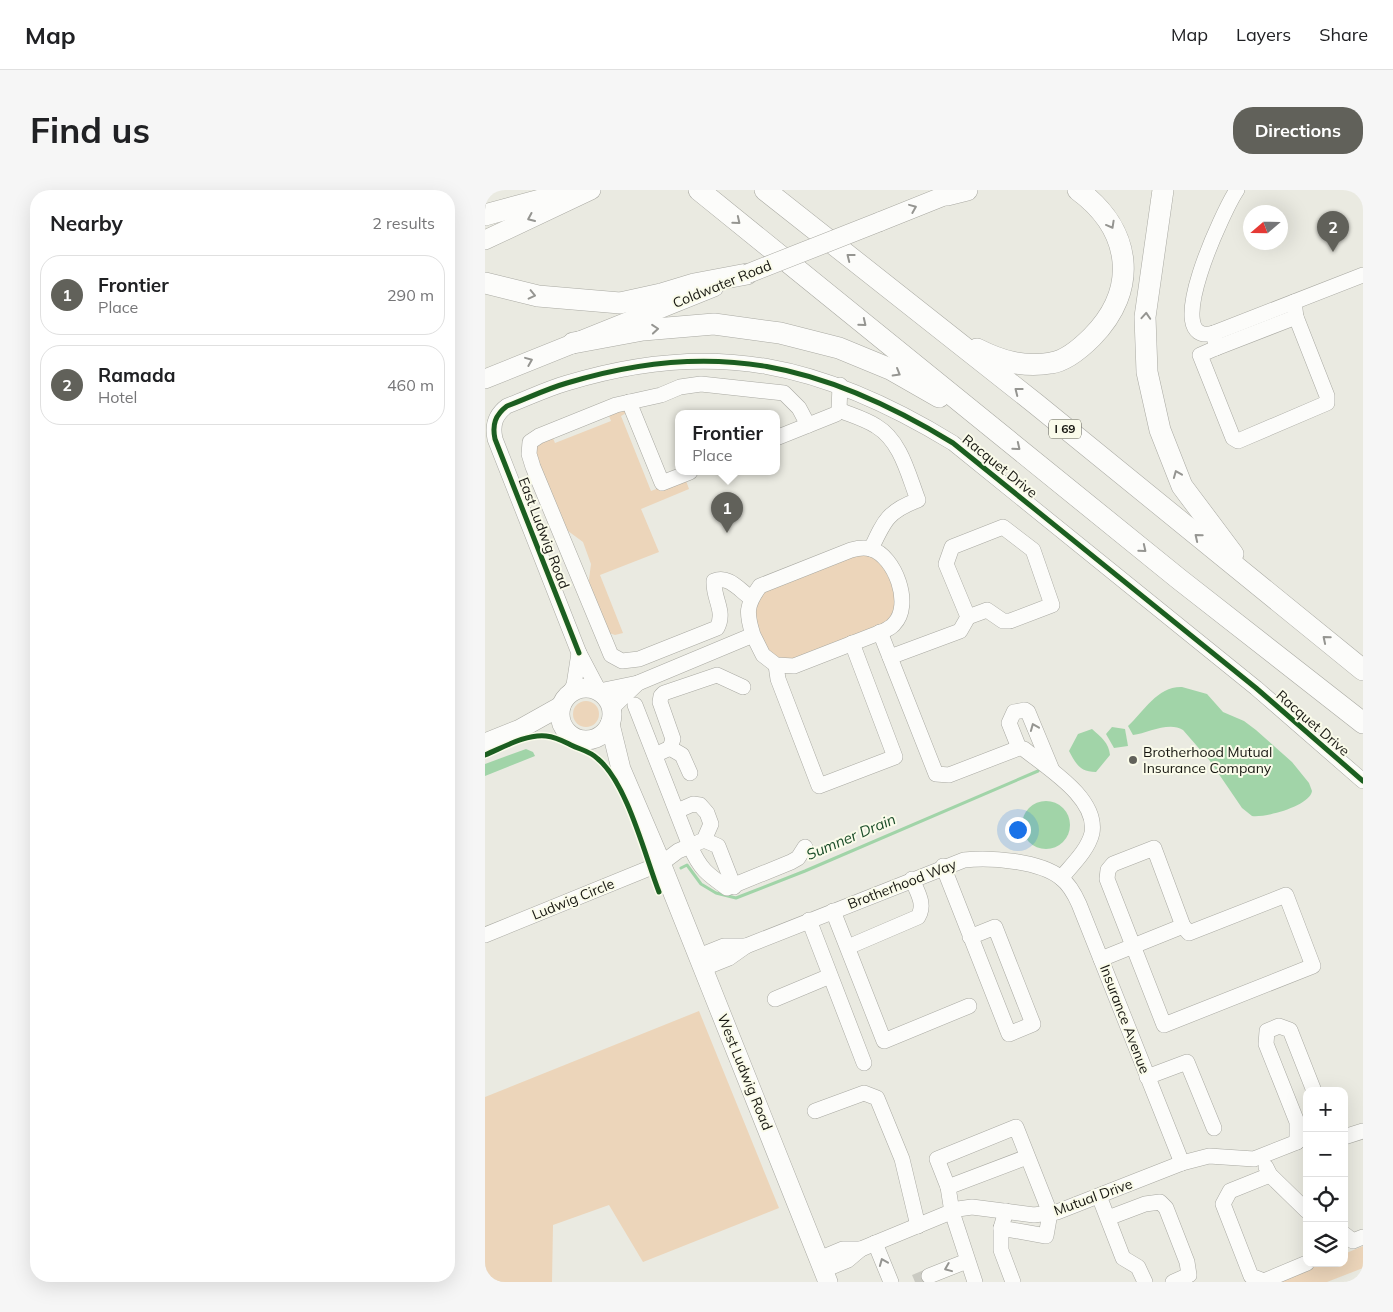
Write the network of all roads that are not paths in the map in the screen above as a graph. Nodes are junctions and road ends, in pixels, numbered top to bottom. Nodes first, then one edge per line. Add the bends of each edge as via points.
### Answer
1 (577, 190) edge
2 (591, 190) edge
3 (699, 190) edge
4 (765, 190) edge
5 (1079, 190) edge
6 (1163, 190) edge
7 (1237, 190) edge
8 (958, 192) edge
9 (485, 215) edge
10 (485, 240) edge
11 (747, 274) junction
12 (1363, 275) edge
13 (485, 283) edge
14 (1294, 302) junction
15 (1296, 317) junction
16 (941, 329) junction
17 (1215, 340) junction
18 (573, 343) junction
19 (485, 379) edge
20 (840, 385) junction
21 (629, 402) junction
22 (839, 410) junction
23 (495, 421) joint
24 (807, 425) junction
25 (999, 432) junction
26 (780, 436) edge
27 (682, 475) edge
28 (564, 544) junction
29 (871, 549) junction
30 (540, 554) junction
31 (1270, 596) junction
32 (751, 598) junction
33 (968, 617) junction
34 (881, 632) junction
35 (753, 635) junction
36 (852, 643) junction
37 (579, 653) junction
38 (890, 657) junction
39 (695, 658) junction
40 (776, 664) junction
41 (1363, 670) edge
42 (703, 678) junction
43 (638, 683) junction
44 (743, 687) dead end
45 (599, 692) junction
46 (565, 700) junction
47 (635, 705) dead end
48 (611, 719) junction
49 (1363, 724) edge
50 (520, 729) junction
51 (574, 736) junction
52 (485, 743) edge
53 (670, 748) junction
54 (1019, 748) junction
55 (655, 754) junction
56 (621, 769) junction
57 (1052, 772) junction
58 (690, 773) dead end
59 (1363, 781) edge
60 (677, 811) junction
61 (697, 843) junction
62 (805, 846) dead end
63 (661, 863) junction
64 (943, 866) junction
65 (1061, 878) junction
66 (912, 879) junction
67 (734, 886) junction
68 (833, 911) junction
69 (809, 920) junction
70 (1183, 926) junction
71 (485, 934) edge
72 (970, 937) junction
73 (1133, 946) junction
74 (847, 947) junction
75 (1101, 958) junction
76 (701, 962) junction
77 (830, 976) junction
78 (775, 999) dead end
79 (969, 1006) dead end
80 (864, 1063) dead end
81 (1147, 1077) junction
82 (1312, 1087) edge
83 (815, 1111) dead end
84 (1302, 1117) edge
85 (1214, 1128) dead end
86 (1363, 1130) edge
87 (1348, 1136) edge
88 (1302, 1144) edge
89 (1262, 1156) junction
90 (1027, 1157) junction
91 (1181, 1163) junction
92 (1270, 1176) junction
93 (948, 1187) junction
94 (1099, 1196) junction
95 (1303, 1207) edge
96 (1006, 1211) junction
97 (952, 1212) junction
98 (1050, 1213) junction
99 (1107, 1218) junction
100 (918, 1226) junction
101 (1001, 1228) junction
102 (1348, 1237) edge
103 (1363, 1237) edge
104 (875, 1243) junction
105 (967, 1261) junction
106 (1303, 1265) edge
107 (824, 1270) edge
108 (929, 1276) tunnel mouth
109 (891, 1282) edge
110 (975, 1282) edge
111 (1013, 1282) edge
112 (1145, 1282) edge
113 (1173, 1282) edge

1 - 9 highway
2 -> 10 main road
3 -> 25 highway
16 -> 4 highway, I 69
5 -> 16 highway via 1113,224 1124,259 1121,289 1107,321 1079,350 1052,363 1017,365 978,350
31 -> 6 highway via 1223,543 1182,486 1159,430 1147,372 1145,316
7 - 17 street via 1200,272 1190,318 1197,333
11 -> 8 main road, Coldwater Road, bridge
13 -> 11 highway via 538,296 620,303
11 - 18 main road, Coldwater Road
12 - 14 street
14 - 15 street
14 - 17 street
15 - 17 street
15 - 17 street via 1327,403 1238,441 1233,438 1200,354
31 -> 16 highway, I 69
19 -> 18 main road, Coldwater Road
18 -> 25 highway via 643,330 714,324 780,333 839,348 890,369
20 - 22 street
20 - 23 street, Racquet Drive via 808,374 742,362 680,361 566,383 507,406
20 - 59 street, Racquet Drive via 908,415 953,443 1256,688
21 - 24 street via 680,387 719,385 784,393 799,408
21 - 27 street via 662,483
21 - 28 street via 530,442 529,454
22 - 24 street
22 - 29 street via 876,426 890,437 900,453 918,500 899,507 887,517
23 - 30 street, East Ludwig Road via 495,439
24 - 26 street
25 -> 49 highway
28 - 30 street
28 - 32 street via 611,655 622,661 639,659 717,628 721,622 721,611 714,581 721,578 729,580
29 - 32 street via 851,550 760,586
29 - 34 street via 891,566 902,596 900,615 894,624
30 - 37 street, East Ludwig Road
41 -> 31 highway, I 69
32 - 35 street via 747,616
33 - 33 street via 946,564 952,547 1003,527 1033,550 1052,605 1010,621 1003,621 987,610
33 - 38 street via 960,631
34 - 36 street
34 - 38 street
35 - 39 street
35 - 40 street via 763,655
36 - 40 street via 794,666
36 - 40 street via 895,757 819,786 778,679
37 - 45 street, East Ludwig Road
37 - 46 street via 574,684
38 - 54 street via 936,774 949,775
39 - 42 street
39 - 43 street
42 - 44 street via 717,674
42 - 53 street via 661,696 660,702 673,733
43 - 45 street
43 - 48 street via 615,705
45 - 46 main road via 580,689
45 - 48 main road via 609,702
46 - 50 main road
46 - 51 main road via 561,721
47 - 55 street
48 - 51 main road via 607,730 595,738
48 - 56 main road
50 - 51 main road via 545,727
50 - 52 main road
51 - 56 main road via 605,752
53 - 55 street
53 - 58 street via 682,755
54 - 57 street
57 -> 54 street via 1025,710 1014,712 1009,723
55 - 60 street
56 - 63 main road
57 - 65 street via 1084,802 1091,816 1092,833 1086,848
60 - 61 street
60 - 61 street via 693,804 704,808 711,824
61 - 63 street, Ludwig Circle via 678,850
61 - 67 street via 718,846
61 - 67 street via 699,865 705,873 727,888
62 - 67 street via 791,862
63 - 71 street, Ludwig Circle
63 - 76 main road, West Ludwig Road
64 - 65 street, Brotherhood Way via 982,858 1033,866
64 - 66 street, Brotherhood Way
64 - 72 street
65 - 75 street, Insurance Avenue via 1073,891
66 - 68 street, Brotherhood Way
66 - 74 street via 922,904 919,917
68 - 69 street, Brotherhood Way
68 - 74 street
69 - 76 street, Brotherhood Way via 745,946 724,946
69 - 77 street
70 - 73 street
70 - 73 street via 1154,848 1113,864 1107,879
70 - 73 street via 1189,933 1286,895 1313,966 1164,1025
72 - 72 street via 1009,1034 1033,1024 995,927
73 - 75 street
74 - 79 street via 884,1041
75 - 81 street, Insurance Avenue
76 - 107 main road, West Ludwig Road
77 - 78 street
77 - 80 street
81 - 85 street via 1187,1062
81 - 91 street, Insurance Avenue
82 - 84 street via 1290,1030 1279,1026 1267,1031 1266,1044
83 - 100 street via 864,1093 877,1098 902,1159
84 - 88 street
86 - 87 street
88 - 89 street, Mutual Drive
89 - 91 street, Mutual Drive via 1254,1160 1209,1156
89 - 92 street
90 - 93 street
90 - 93 street via 1016,1128 937,1159
90 - 98 street
91 - 94 street, Mutual Drive
92 - 95 street
92 - 106 street via 1229,1192 1223,1204 1251,1276 1264,1281
93 - 97 street
94 - 98 street, Mutual Drive
94 - 99 street
96 - 97 street, Mutual Drive via 972,1207
96 - 98 street, Mutual Drive via 1035,1215
96 - 101 street
97 - 100 street, Mutual Drive
97 - 105 street
98 - 101 street via 1046,1236
99 - 112 street via 1123,1258 1138,1267
99 - 113 street via 1160,1202 1166,1208 1187,1262 1189,1275
100 - 104 street, Mutual Drive
101 - 111 street via 1001,1250
102 - 103 street via 1353,1241
104 - 107 street, Mutual Drive
109 -> 104 street
105 -> 108 street
105 - 110 street

